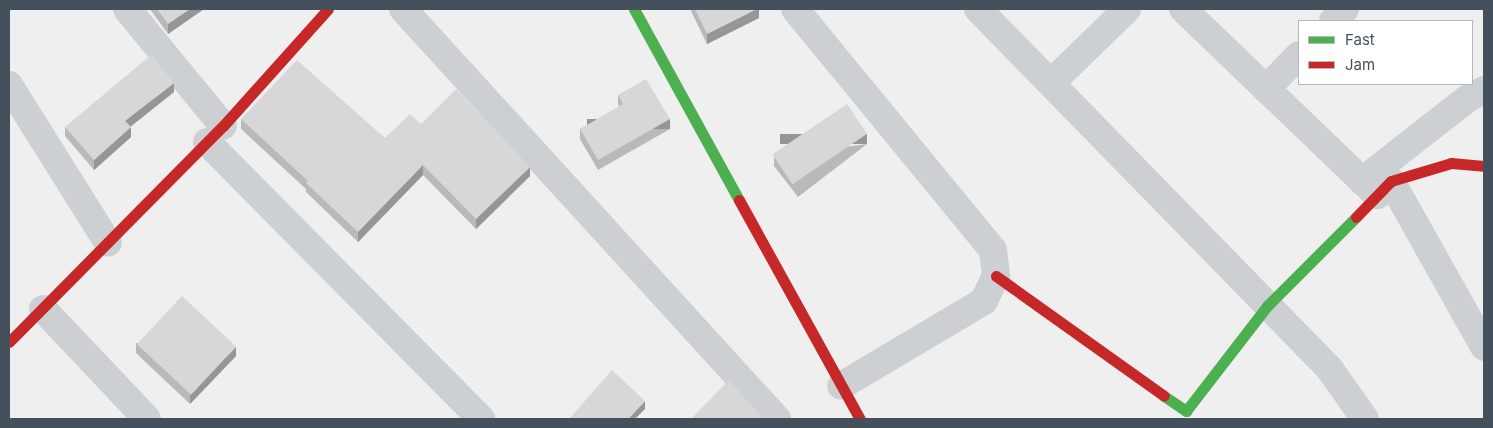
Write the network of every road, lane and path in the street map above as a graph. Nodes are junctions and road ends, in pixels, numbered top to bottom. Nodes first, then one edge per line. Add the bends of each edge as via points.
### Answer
1 (127, 9) edge
2 (328, 9) edge
3 (403, 9) edge
4 (634, 9) edge
5 (795, 9) edge
6 (978, 9) edge
7 (1127, 9) edge
8 (1183, 9) edge
9 (1345, 9) edge
10 (1334, 20) edge
11 (1298, 56) edge
12 (1051, 83) junction
13 (9, 86) edge
14 (1266, 89) junction
15 (1484, 90) edge
16 (215, 134) junction
17 (1484, 166) edge
18 (1377, 185) junction
19 (108, 243) junction
20 (996, 276) junction
21 (1268, 305) junction
22 (43, 309) junction
23 (9, 342) edge
24 (1484, 347) edge
25 (841, 386) junction
26 (855, 417) edge
27 (1186, 417) edge
28 (147, 419) edge
29 (480, 419) edge
30 (777, 419) edge
31 (1364, 419) edge

1 - 16 street
2 - 16 street
3 - 30 street
4 - 25 street
5 - 20 street via 993,250
6 - 12 street
7 - 12 street
8 - 14 street
9 - 10 street
11 - 14 street
12 - 21 street
13 - 19 street
14 - 18 street
15 - 18 street via 1467,99
16 - 19 street
16 - 29 street
17 - 18 street via 1451,163
18 - 21 street
18 - 24 street
19 - 22 street
20 - 25 street via 984,301
20 - 27 street
21 - 27 street
21 - 31 street via 1329,368
22 - 23 street
22 - 28 street
25 - 26 street

